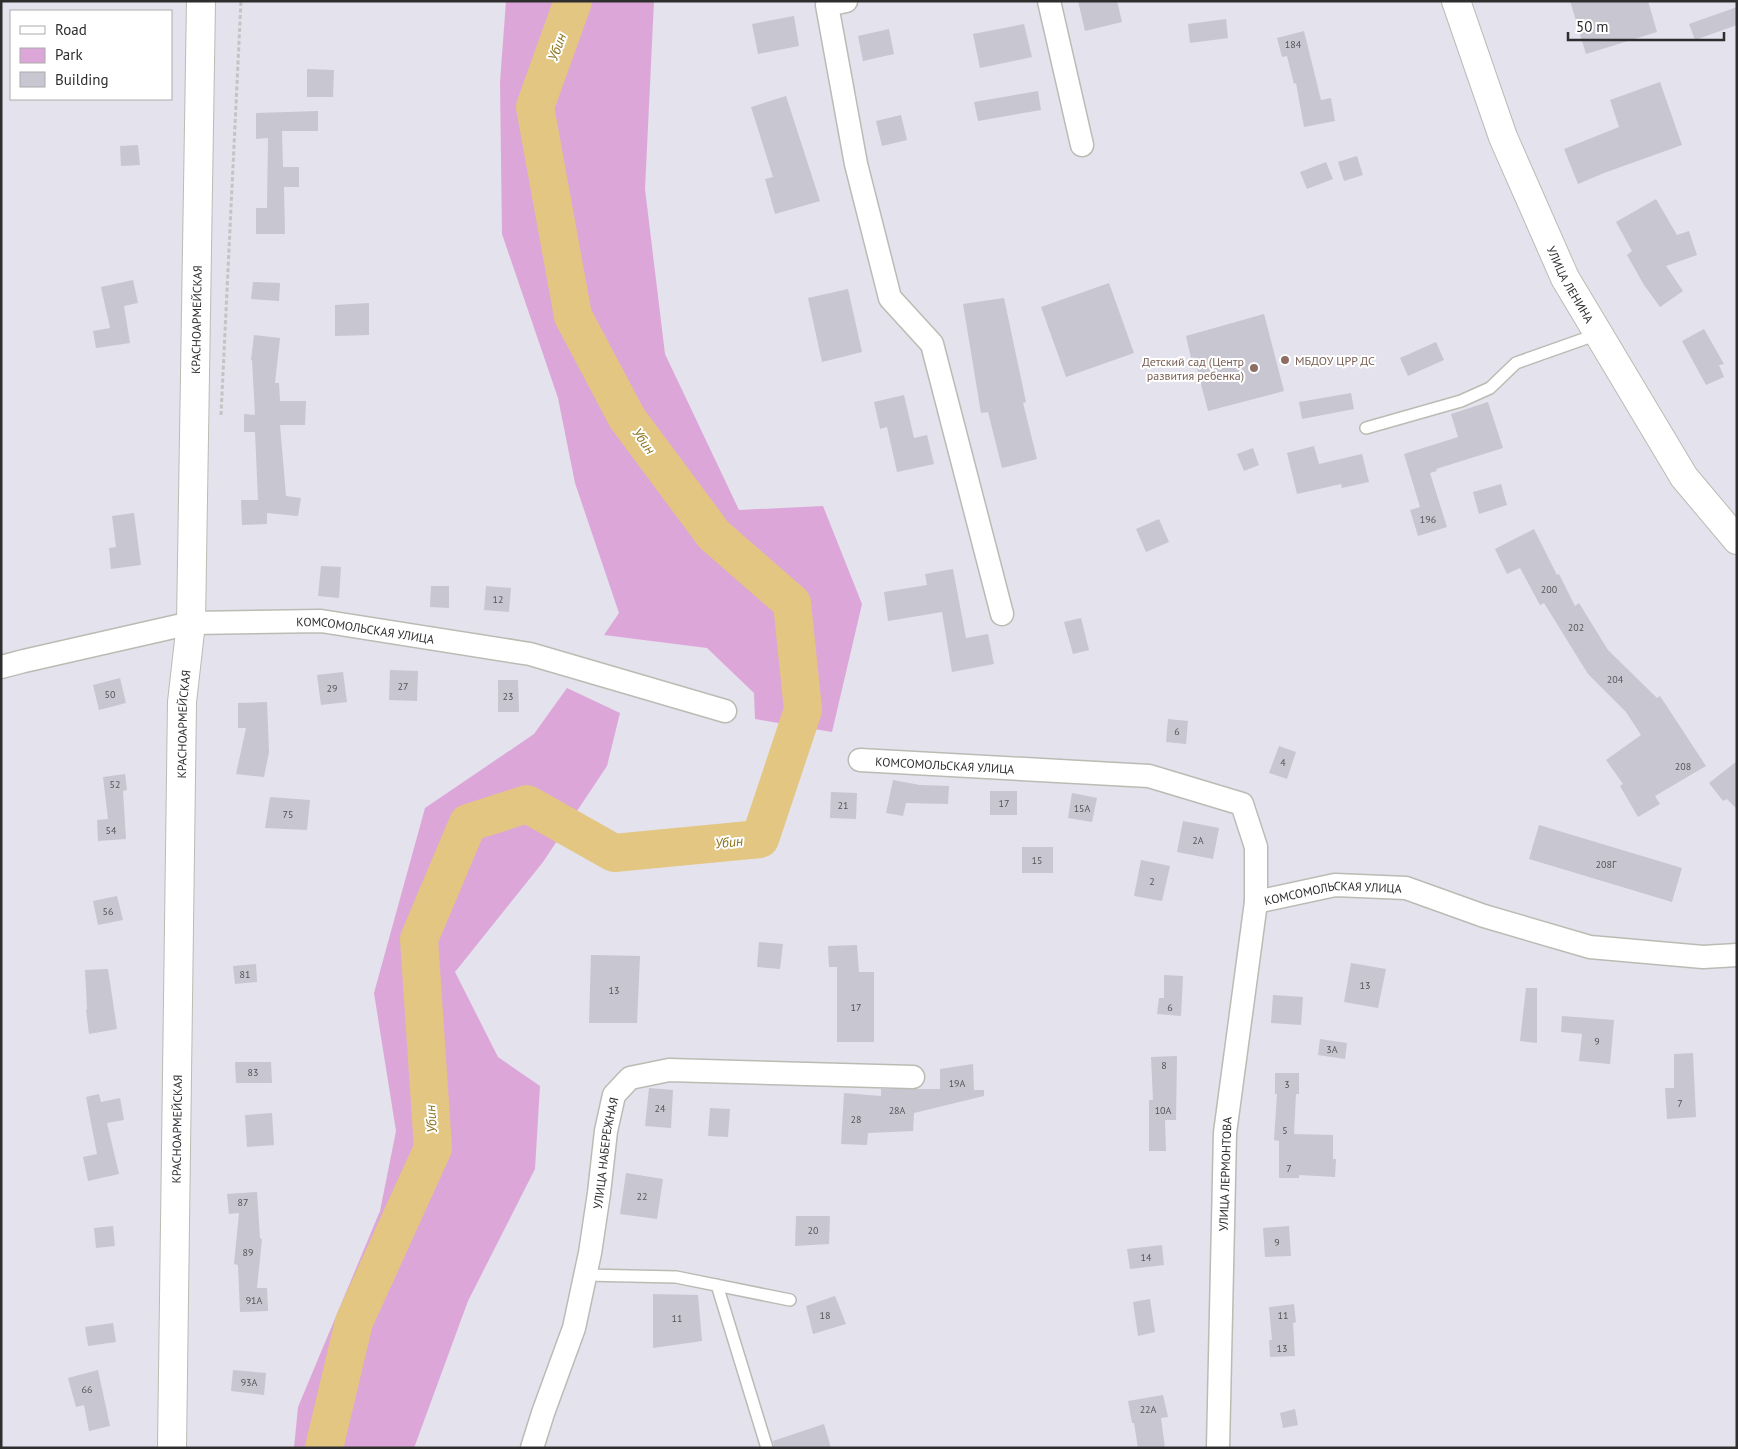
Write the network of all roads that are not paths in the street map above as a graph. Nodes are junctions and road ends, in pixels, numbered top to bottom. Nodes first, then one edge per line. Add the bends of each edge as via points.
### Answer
1 (201, 1) edge
2 (846, 1) edge
3 (1049, 1) edge
4 (1456, 1) edge
5 (1082, 145) dead end
6 (1598, 334) junction
7 (1366, 428) dead end
8 (1737, 540) edge
9 (1002, 614) dead end
10 (191, 624) junction
11 (1, 667) edge
12 (725, 711) dead end
13 (860, 760) dead end
14 (1256, 902) junction
15 (1737, 955) edge
16 (913, 1077) dead end
17 (585, 1275) junction
18 (717, 1285) junction
19 (790, 1300) dead end
20 (172, 1448) edge
21 (532, 1448) edge
22 (767, 1448) edge
23 (1218, 1448) edge

1 - 10 street, КРАСНОАРМЕЙСКАЯ
2 - 9 street via 827,5 856,164 875,240 890,298 932,344
3 - 5 street
4 - 6 street, УЛИЦА ЛЕНИНА via 1503,137 1565,278
6 - 7 lane via 1516,363 1490,388 1461,401
6 - 8 street, УЛИЦА ЛЕНИНА via 1684,477
10 - 11 street, КОМСОМОЛЬСКАЯ УЛИЦА
10 - 12 street, КОМСОМОЛЬСКАЯ УЛИЦА via 321,621 530,654
10 - 20 street, КРАСНОАРМЕЙСКАЯ via 182,702
13 - 14 street, КОМСОМОЛЬСКАЯ УЛИЦА via 1149,776 1242,804 1256,846
14 - 15 street, КОМСОМОЛЬСКАЯ УЛИЦА via 1335,885 1406,888 1484,916 1590,947 1684,956
14 - 23 street, УЛИЦА ЛЕРМОНТОВА via 1224,1133
16 - 17 street, УЛИЦА НАБЕРЕЖНАЯ via 668,1070 630,1078 614,1095
17 - 18 lane via 676,1277
17 - 21 street, УЛИЦА НАБЕРЕЖНАЯ via 574,1328
18 - 19 lane
18 - 22 lane

